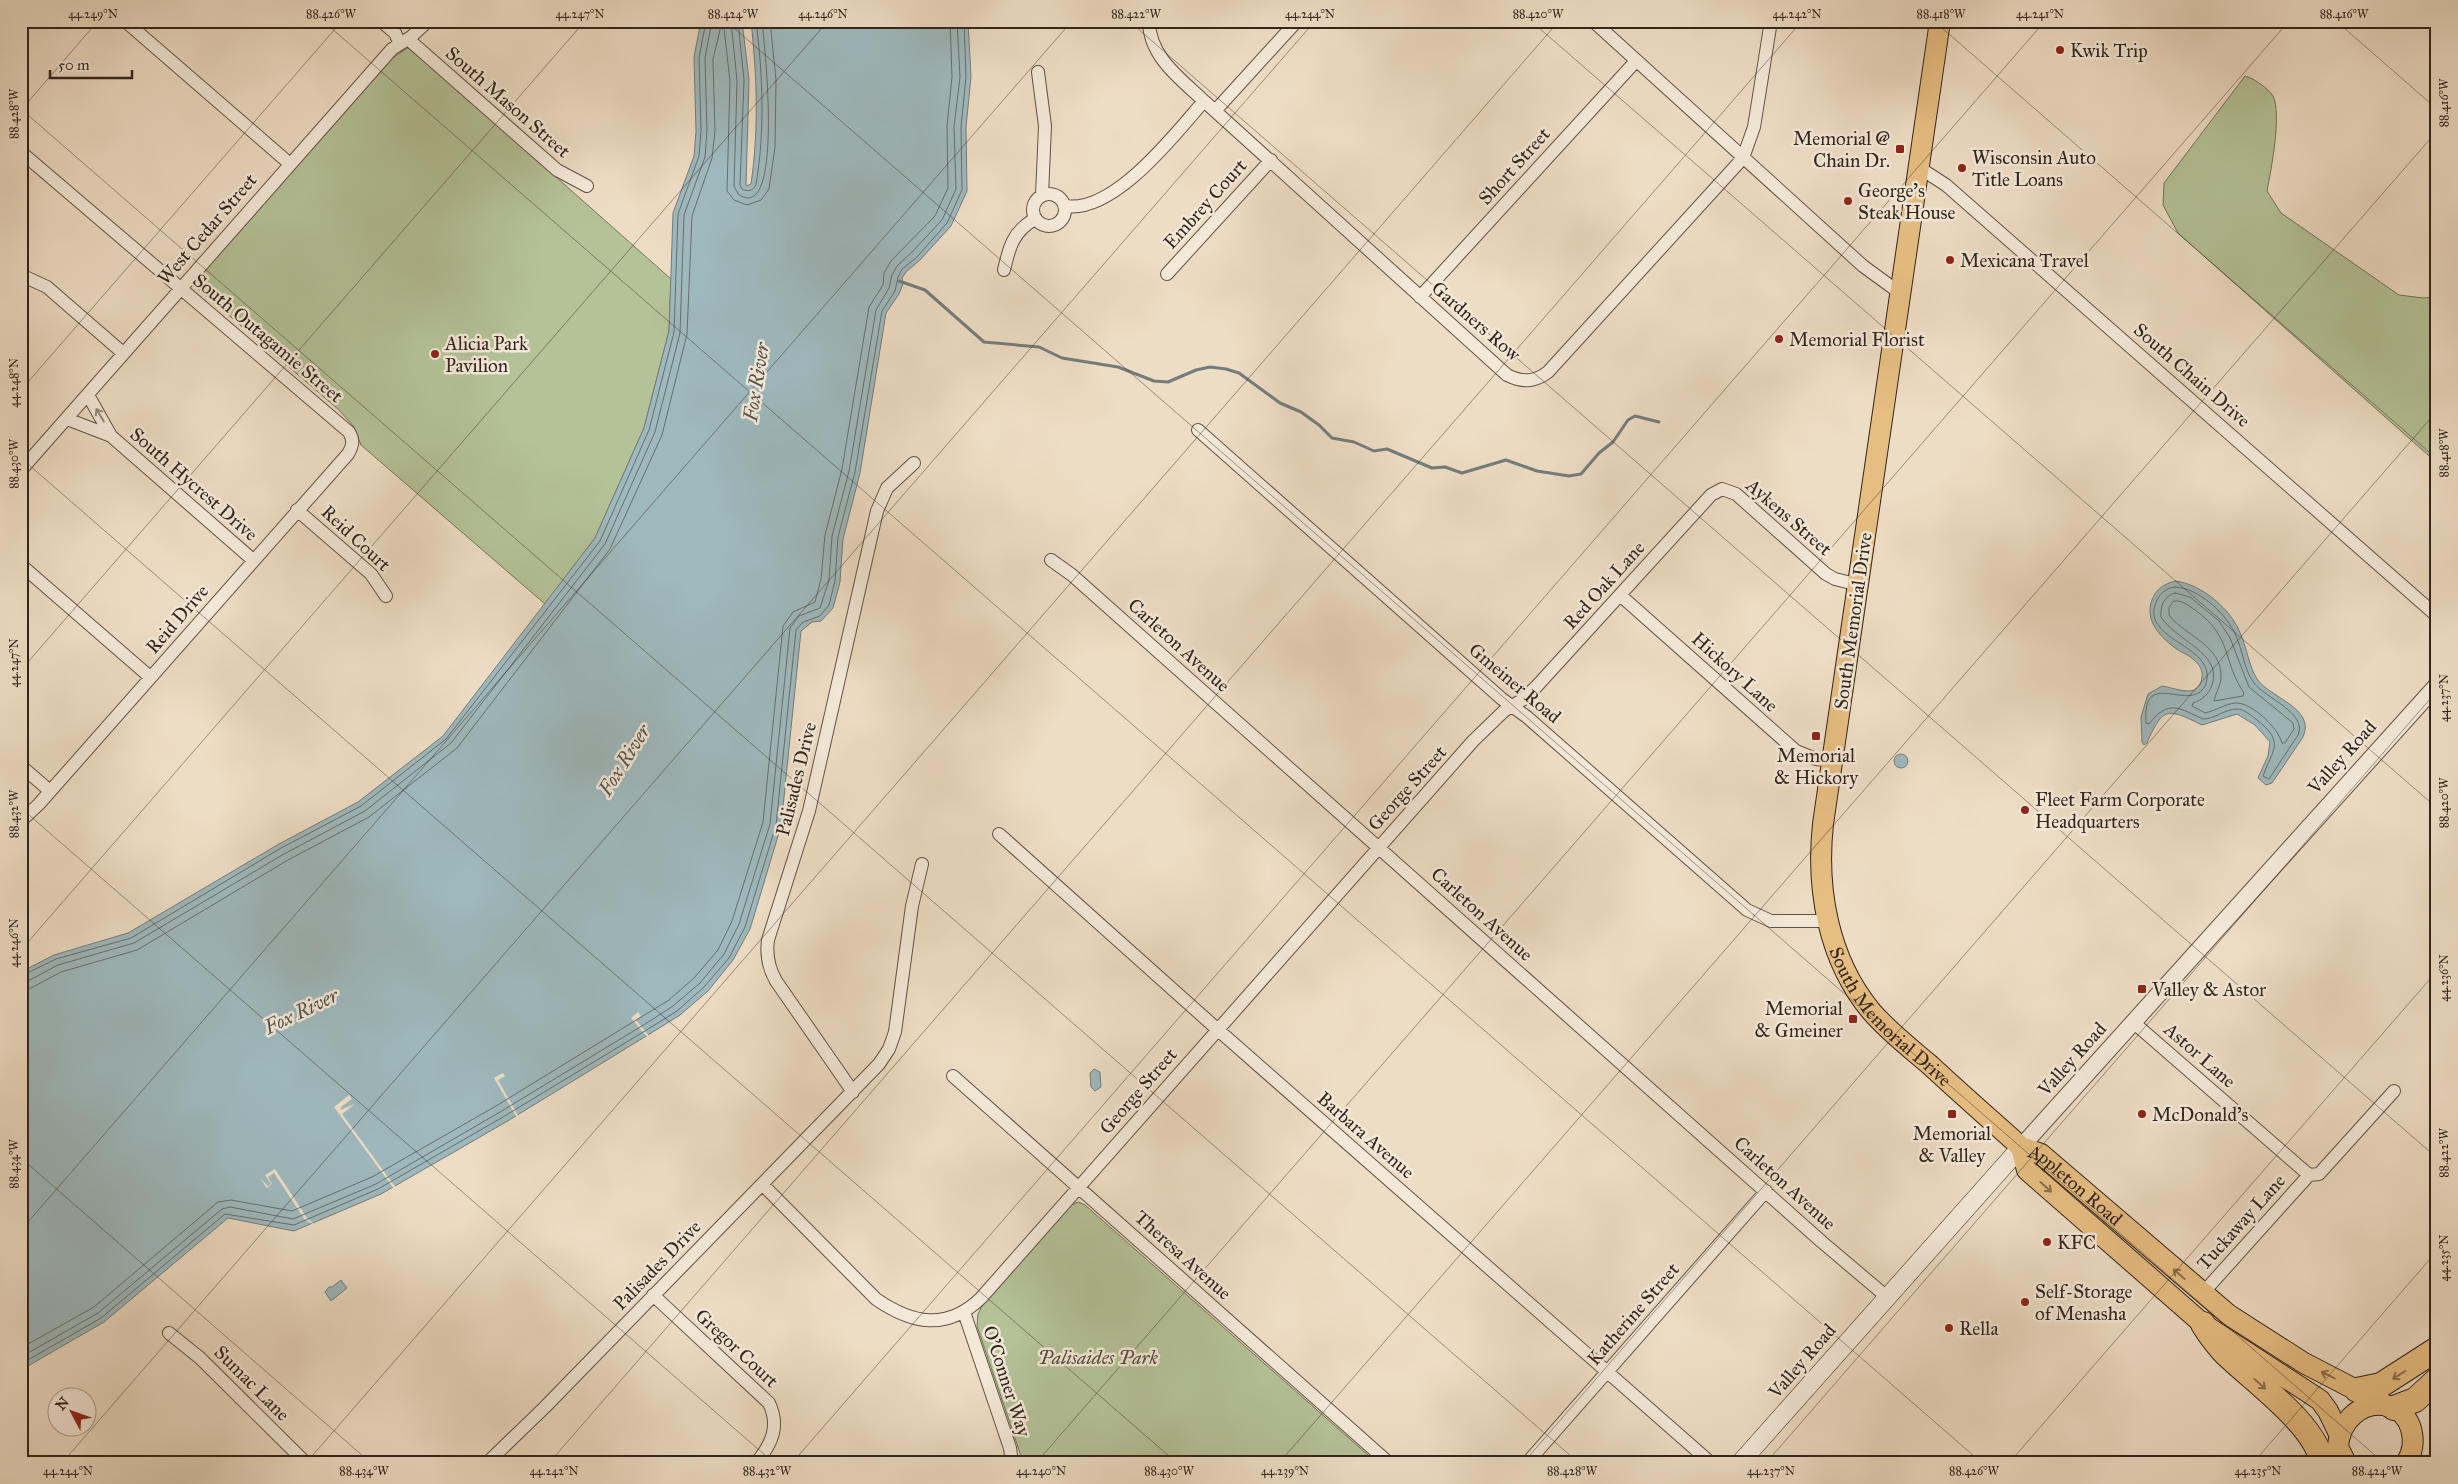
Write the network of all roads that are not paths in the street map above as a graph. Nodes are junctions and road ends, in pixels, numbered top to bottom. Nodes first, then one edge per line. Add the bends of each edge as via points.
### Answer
1 (125, 21) edge
2 (381, 21) edge
3 (428, 21) edge
4 (1148, 21) edge
5 (1296, 21) edge
6 (1593, 21) edge
7 (1771, 21) edge
8 (1940, 21) edge
9 (404, 42) junction
10 (1636, 61) junction
11 (1038, 72) dead end
12 (1204, 101) junction
13 (1215, 111) junction
14 (21, 152) edge
15 (1744, 158) junction
16 (1271, 160) junction
17 (290, 164) junction
18 (1918, 167) junction
19 (587, 186) dead end
20 (1042, 195) junction
21 (1065, 206) junction
22 (1035, 218) junction
23 (1004, 270) dead end
24 (1167, 274) dead end
25 (21, 275) edge
26 (180, 288) junction
27 (1900, 293) junction
28 (1420, 297) junction
29 (123, 353) junction
30 (88, 395) junction
31 (67, 419) junction
32 (1198, 430) dead end
33 (111, 436) junction
34 (353, 438) joint
35 (26, 456) edge
36 (914, 463) dead end
37 (21, 470) edge
38 (1722, 489) joint
39 (297, 510) junction
40 (253, 560) junction
41 (1051, 560) dead end
42 (21, 565) edge
43 (1859, 586) junction
44 (1620, 595) junction
45 (386, 596) dead end
46 (2437, 616) edge
47 (150, 677) junction
48 (2437, 685) edge
49 (1512, 707) junction
50 (1833, 761) junction
51 (21, 766) edge
52 (50, 791) junction
53 (21, 821) edge
54 (999, 834) dead end
55 (1379, 848) junction
56 (922, 864) dead end
57 (1828, 920) junction
58 (2134, 1022) junction
59 (1217, 1029) junction
60 (953, 1076) dead end
61 (2394, 1091) dead end
62 (853, 1092) junction
63 (2021, 1147) junction
64 (2309, 1175) junction
65 (762, 1184) junction
66 (1079, 1187) junction
67 (1766, 1191) junction
68 (2202, 1294) junction
69 (653, 1295) junction
70 (1887, 1297) junction
71 (964, 1312) junction
72 (2202, 1324) junction
73 (169, 1333) dead end
74 (2437, 1349) edge
75 (1608, 1372) junction
76 (2437, 1380) edge
77 (2357, 1390) junction
78 (2390, 1407) junction
79 (2338, 1451) edge
80 (2411, 1460) edge
81 (306, 1463) edge
82 (487, 1463) edge
83 (756, 1463) edge
84 (1012, 1463) edge
85 (1389, 1463) edge
86 (1528, 1463) edge
87 (1711, 1463) edge
88 (1740, 1463) edge
89 (2322, 1463) edge

1 - 17 street
2 - 9 street, South Mason Street
3 - 9 street, West Cedar Street
4 - 12 street, Gardners Row via 1157,52 1164,63
5 - 13 street
6 - 10 street
7 - 15 street via 1754,127
8 - 18 main road, South Memorial Drive
9 - 17 street, West Cedar Street via 392,49
9 - 19 street, South Mason Street via 557,170
10 - 15 street
10 - 28 street, Short Street
11 - 20 street via 1045,126
12 - 13 street, Gardners Row
12 - 21 street via 1136,176 1098,199
13 - 16 street, Gardners Row
14 - 26 street, South Outagamie Street
15 - 27 street via 1865,268
15 - 28 street, Gardners Row via 1548,372 1535,380 1516,380 1507,375
16 - 24 street, Embrey Court
16 - 28 street, Gardners Row
17 - 26 street, West Cedar Street
18 - 27 main road, South Memorial Drive
18 - 46 street, South Chain Drive via 1946,186
20 - 21 street via 1053,194
20 - 22 street via 1033,208
21 - 22 street via 1064,216 1053,226 1043,225
22 - 23 street via 1010,244
25 - 29 street via 47,287
26 - 29 street, West Cedar Street
26 - 34 street, South Outagamie Street via 341,424
27 - 43 main road, South Memorial Drive
29 - 30 street, West Cedar Street
30 - 31 street, West Cedar Street
33 -> 30 street, South Hycrest Drive
31 - 33 street, South Hycrest Drive
31 - 35 street, West Cedar Street
32 - 49 street, Gmeiner Road
33 - 40 street, South Hycrest Drive
34 - 39 street, Reid Drive via 348,454
35 - 37 street, West Cedar Street
36 - 62 street, Palisades Drive via 887,488 877,511 809,812 766,950 776,981
38 - 43 street, Aykens Street via 1736,494 1826,574
38 - 44 street, Red Oak Lane via 1712,495
39 - 40 street, Reid Drive
39 - 45 street, Reid Court via 371,574
40 - 47 street, Reid Drive
41 - 55 street, Carleton Avenue via 1072,575
42 - 47 street
43 - 50 main road, South Memorial Drive
44 - 49 street, Red Oak Lane via 1536,687
44 - 50 street, Hickory Lane via 1796,751 1816,759
47 - 52 street, Reid Drive
48 - 58 street, Valley Road
49 - 55 street, George Street via 1491,722
49 - 57 street, Gmeiner Road via 1747,910 1771,920
50 - 57 main road, South Memorial Drive via 1820,848 1820,873
51 - 52 street
52 - 53 street, Reid Drive
54 - 59 street, Barbara Avenue
55 - 59 street, George Street
55 - 67 street, Carleton Avenue
56 - 62 street, Palisades Drive via 912,906 895,1032 879,1064
57 - 63 main road, South Memorial Drive via 1846,972 1872,1011
58 - 63 street, Valley Road
58 - 64 street, Astor Lane
59 - 66 street, George Street
59 - 75 street, Barbara Avenue
60 - 66 street, Theresa Avenue
61 - 64 street, Tuckaway Lane via 2319,1174
62 - 65 street, Palisades Drive
68 -> 63 main road, Appleton Road via 2041,1154
63 - 70 main road, Valley Road
63 -> 72 main road, Appleton Road via 2027,1170
64 - 68 street, Tuckaway Lane
65 - 69 street, Palisades Drive
65 - 71 street, George Street via 876,1299 890,1309 925,1321 951,1318
66 - 71 street, George Street via 981,1298
66 - 85 street, Theresa Avenue
67 - 70 street, Carleton Avenue
67 - 75 street, Katherine Street
77 -> 68 main road, Appleton Road via 2268,1342
69 - 82 street, Palisades Drive
69 - 83 street, Gregor Court via 769,1402 775,1420 773,1438
70 - 88 main road, Valley Road
71 - 84 street, O'Conner Way via 1010,1448
72 - 79 main road, Appleton Road via 2320,1400 2328,1411
72 -> 89 highway via 2225,1353 2288,1411 2316,1444
73 - 81 street, Sumac Lane via 200,1358
74 -> 77 highway via 2381,1385
75 - 86 street, Katherine Street
75 - 87 street, Barbara Avenue
76 - 78 highway via 2415,1400
77 - 78 main road, Appleton Road
78 - 79 main road via 2359,1410 2345,1424
78 - 80 main road via 2404,1418 2412,1430

